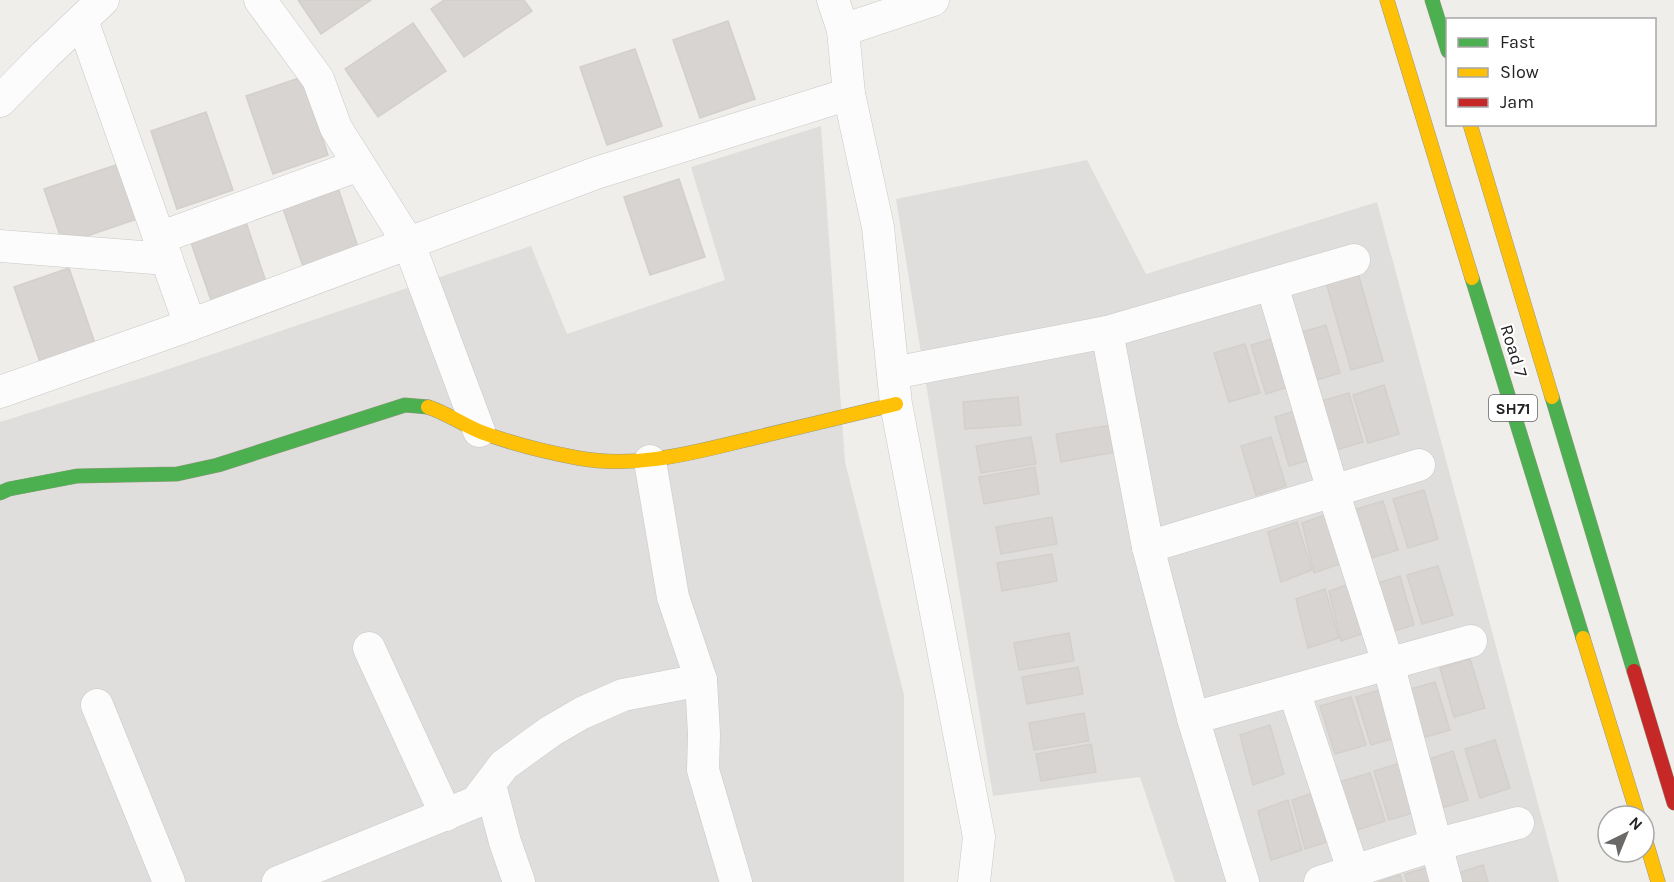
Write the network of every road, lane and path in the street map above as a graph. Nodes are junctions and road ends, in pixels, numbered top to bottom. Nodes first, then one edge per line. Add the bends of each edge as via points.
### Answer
1 (260, 0) edge
2 (833, 0) edge
3 (933, 0) edge
4 (1387, 0) edge
5 (1432, 0) edge
6 (93, 10) edge
7 (843, 30) junction
8 (1446, 45) edge
9 (849, 94) junction
10 (0, 101) edge
11 (1471, 126) edge
12 (359, 165) junction
13 (409, 244) junction
14 (0, 246) edge
15 (163, 248) junction
16 (1354, 260) dead end
17 (1272, 285) junction
18 (190, 325) junction
19 (1107, 332) junction
20 (894, 388) junction
21 (0, 392) edge
22 (479, 431) junction
23 (650, 461) junction
24 (1419, 465) dead end
25 (1333, 490) junction
26 (0, 493) edge
27 (1148, 547) junction
28 (1471, 641) dead end
29 (369, 648) dead end
30 (1388, 663) junction
31 (701, 680) junction
32 (1294, 691) junction
33 (98, 705) dead end
34 (1193, 718) junction
35 (490, 785) junction
36 (1674, 803) edge
37 (1634, 804) edge
38 (446, 814) junction
39 (1518, 823) dead end
40 (1435, 845) junction
41 (1653, 864) edge
42 (1355, 877) edge
43 (169, 882) edge
44 (278, 882) edge
45 (519, 882) edge
46 (736, 882) edge
47 (974, 882) edge
48 (1243, 882) edge
49 (1320, 882) edge
50 (1446, 882) edge
51 (1658, 882) edge

1 - 12 street via 318,79 336,128
2 - 7 street
3 - 7 street
4 - 37 main road, Road 7 / SH71
5 - 8 main road
6 - 10 street
6 - 15 street
7 - 9 street
9 - 13 street via 596,173
9 - 20 street via 878,227
11 - 36 main road, Road 7 / SH71
12 - 13 street
12 - 15 street
13 - 18 street
13 - 22 street
14 - 15 street
15 - 18 street
16 - 17 street
17 - 19 street
17 - 25 street
18 - 21 street
19 - 20 street
19 - 27 street
20 - 23 main road via 713,448
20 - 47 street via 979,837
22 - 23 main road via 578,458 613,463
22 - 26 main road via 444,412 405,405 218,465 177,474 77,476
23 - 31 street via 673,597
24 - 25 street
25 - 27 street
25 - 30 street
27 - 34 street
28 - 30 street
29 - 38 street
30 - 32 street
30 - 40 street
31 - 35 street via 623,695 582,713 504,765
31 - 46 street via 703,770
32 - 34 street
32 - 42 street
33 - 43 street
34 - 48 street
35 - 38 street via 476,802
35 - 45 street
38 - 44 street
39 - 40 street
40 - 42 street
40 - 50 street
41 - 51 main road
42 - 49 street

